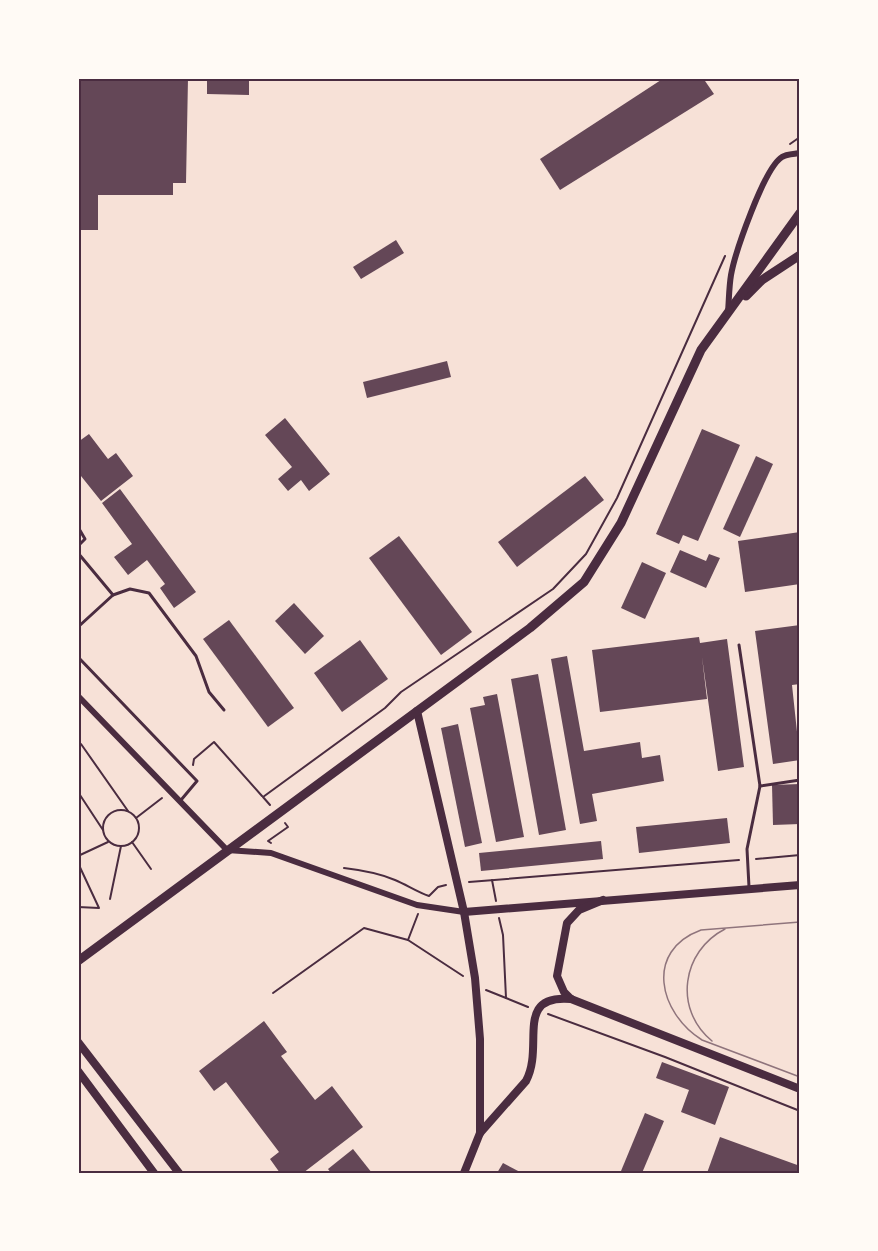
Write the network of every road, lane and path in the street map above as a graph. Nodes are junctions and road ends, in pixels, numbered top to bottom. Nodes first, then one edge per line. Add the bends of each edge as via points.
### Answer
1 (800, 136) edge
2 (784, 148) dead end
3 (800, 153) edge
4 (800, 213) edge
5 (800, 255) edge
6 (725, 256) dead end
7 (729, 313) junction
8 (78, 527) edge
9 (78, 546) edge
10 (78, 553) edge
11 (113, 595) junction
12 (78, 627) edge
13 (739, 645) dead end
14 (78, 657) edge
15 (78, 696) edge
16 (225, 710) dead end
17 (417, 711) junction
18 (78, 744) edge
19 (800, 780) edge
20 (760, 786) junction
21 (78, 792) edge
22 (180, 802) junction
23 (128, 811) junction
24 (277, 813) junction
25 (103, 830) junction
26 (109, 841) junction
27 (132, 842) junction
28 (278, 845) dead end
29 (121, 846) junction
30 (226, 850) junction
31 (800, 855) edge
32 (78, 856) edge
33 (746, 860) junction
34 (78, 863) edge
35 (343, 868) dead end
36 (151, 869) dead end
37 (492, 880) junction
38 (457, 884) junction
39 (800, 885) edge
40 (749, 889) junction
41 (110, 899) dead end
42 (603, 900) junction
43 (420, 906) junction
44 (78, 907) edge
45 (497, 909) junction
46 (464, 912) junction
47 (408, 940) junction
48 (78, 961) edge
49 (476, 985) junction
50 (273, 993) dead end
51 (506, 998) junction
52 (571, 999) junction
53 (537, 1010) junction
54 (78, 1042) edge
55 (78, 1071) edge
56 (800, 1089) edge
57 (800, 1111) edge
58 (480, 1133) junction
59 (154, 1173) edge
60 (179, 1173) edge
61 (464, 1173) edge

1 - 2 path
3 - 7 street via 782,157 772,169 741,237 731,275
4 - 7 main road
5 - 7 main road via 762,280
6 - 24 path via 617,498 586,554 553,589 401,692 385,708 263,797
7 - 17 main road via 701,350 621,523 584,582 530,628
8 - 9 lane via 85,539
10 - 11 lane
11 - 12 lane
11 - 16 lane via 130,589 149,593 196,656 208,692
13 - 20 lane
14 - 22 lane via 197,781
15 - 22 street
17 - 24 main road
17 - 38 main road
18 - 23 path
19 - 20 lane
20 - 33 lane
21 - 25 path
22 - 30 street
23 - 25 path via 118,810 109,815
23 - 27 path via 138,825
24 - 28 path via 288,827 268,841
24 - 30 main road
25 - 26 path
26 - 29 path
26 - 32 path
27 - 29 path
27 - 36 path
29 - 41 path
30 - 43 street via 272,853
30 - 48 main road
31 - 33 path
33 - 37 path
33 - 40 lane
34 - 44 path via 99,908
35 - 38 path via 396,880 429,896 438,886
37 - 38 path
37 - 45 path
38 - 46 main road
39 - 40 street
40 - 42 street
42 - 45 street
42 - 52 main road via 579,910 567,923 556,976
43 - 46 street
43 - 47 path
45 - 46 street
45 - 51 path via 503,935
46 - 49 main road
47 - 49 path
47 - 50 path via 364,928
49 - 51 path
49 - 58 main road
51 - 53 path
52 - 53 main road via 546,1000
52 - 56 main road
53 - 57 path
53 - 58 main road via 531,1072
54 - 60 main road
55 - 59 main road
58 - 61 main road

